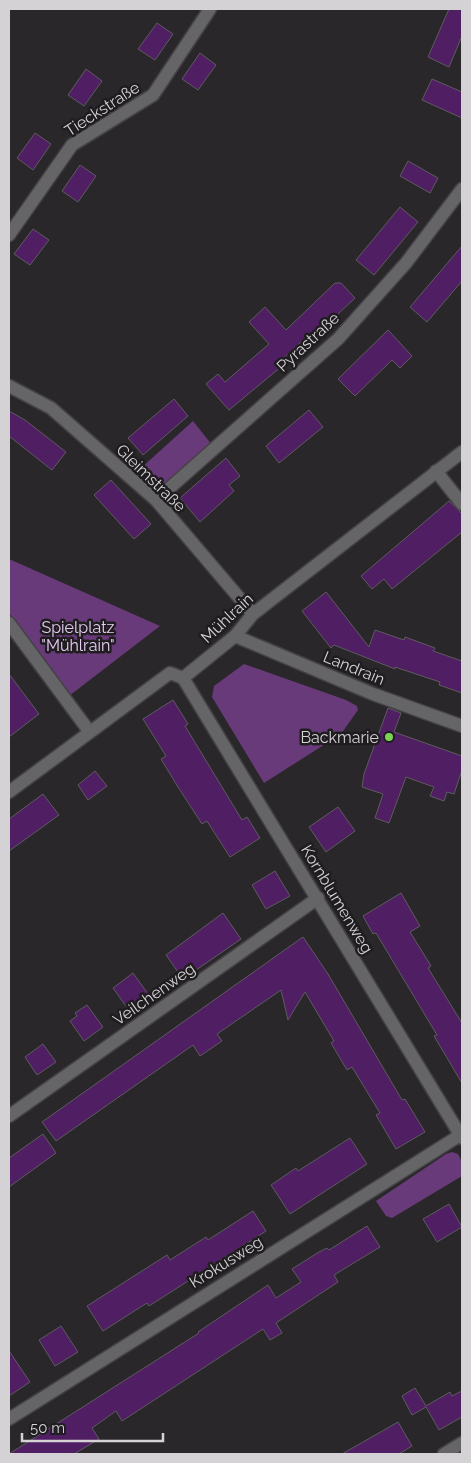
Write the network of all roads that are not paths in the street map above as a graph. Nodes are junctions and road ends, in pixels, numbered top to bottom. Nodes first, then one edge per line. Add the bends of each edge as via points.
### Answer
1 (210, 9) edge
2 (462, 189) edge
3 (9, 235) edge
4 (9, 386) edge
5 (462, 452) edge
6 (436, 471) junction
7 (156, 500) junction
8 (462, 504) edge
9 (253, 614) junction
10 (9, 623) edge
11 (235, 636) junction
12 (183, 678) junction
13 (462, 726) edge
14 (89, 731) junction
15 (9, 792) edge
16 (318, 898) junction
17 (9, 1116) edge
18 (462, 1135) edge
19 (9, 1419) edge
20 (462, 1444) edge
21 (444, 1454) edge

1 - 3 street, Tieckstraße via 153,95 72,145
2 - 7 street, Pyrastraße via 406,263 338,339
4 - 7 street, Gleimstraße via 51,408
5 - 6 street, Mühlrain
6 - 8 street
6 - 9 street, Mühlrain
7 - 9 street, Gleimstraße
9 - 11 street, Mühlrain
10 - 14 street
11 - 12 street, Mühlrain
11 - 13 street, Landrain via 373,694
12 - 14 street via 170,673
12 - 16 street, Kornblumenweg
14 - 15 street
16 - 17 street, Veilchenweg
16 - 18 street, Kornblumenweg
18 - 19 street, Krokusweg
20 - 21 street

